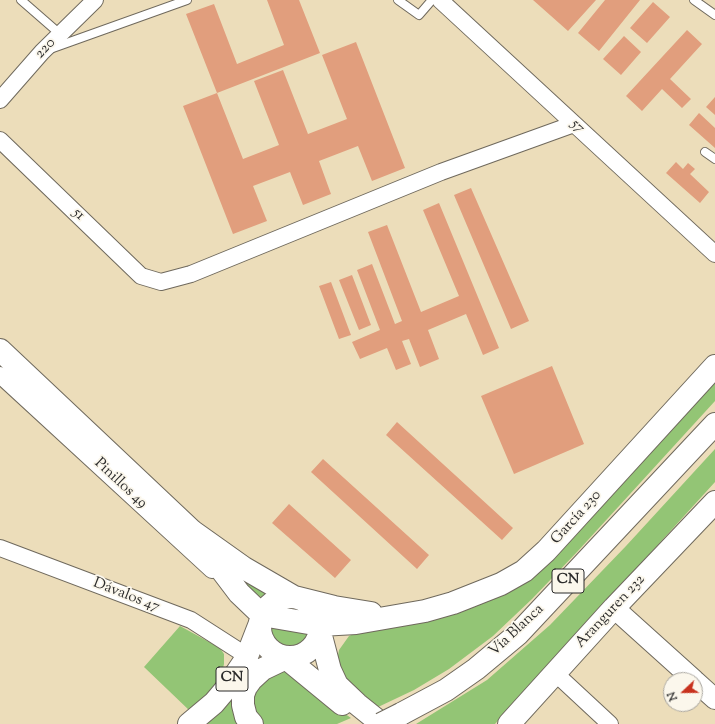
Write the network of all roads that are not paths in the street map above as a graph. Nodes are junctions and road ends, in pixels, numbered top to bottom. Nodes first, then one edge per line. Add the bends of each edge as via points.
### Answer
1 (21, 0) edge
2 (95, 0) edge
3 (187, 0) edge
4 (398, 0) edge
5 (432, 0) edge
6 (440, 0) edge
7 (694, 0) edge
8 (715, 15) edge
9 (60, 34) junction
10 (42, 52) junction
11 (0, 100) edge
12 (574, 124) junction
13 (0, 140) edge
14 (705, 152) dead end
15 (715, 159) edge
16 (715, 254) edge
17 (0, 350) edge
18 (715, 366) edge
19 (0, 375) edge
20 (715, 424) edge
21 (715, 502) edge
22 (192, 532) junction
23 (0, 548) edge
24 (239, 593) junction
25 (294, 597) junction
26 (614, 608) junction
27 (402, 616) junction
28 (261, 619) junction
29 (356, 623) junction
30 (320, 628) junction
31 (247, 656) junction
32 (286, 658) junction
33 (330, 670) junction
34 (684, 672) edge
35 (555, 673) junction
36 (703, 689) edge
37 (715, 699) edge
38 (188, 724) edge
39 (252, 724) edge
40 (368, 724) edge
41 (381, 724) edge
42 (509, 724) edge
43 (610, 724) edge

1 - 9 lane
2 - 9 street, 220
3 - 10 lane
4 - 5 lane via 418,14
6 - 12 street, 57
7 - 8 lane
9 - 10 street, 220
10 - 11 street, 220
12 - 13 street, 51 via 441,172 191,274 160,282 141,276
12 - 16 street, 57
14 - 15 lane
17 - 22 main road, Pinillos 49
18 - 27 main road, García 230 via 546,551 524,571 501,584 452,603
19 - 24 street, Pinillos 49
20 - 41 main road, Vía Blanca / CN, bridge via 518,634 446,690
21 - 26 main road, Aranguren 232
22 - 24 main road, Pinillos 49
22 - 25 main road, Pinillos 49 via 244,568
23 - 31 street, Dávalos 47 via 191,620
24 - 28 main road, Pinillos 49
25 - 27 main road, García 230 via 334,607
25 - 28 main road via 284,597 275,601 267,607
25 - 30 main road via 312,606 318,615
26 - 34 street
26 - 35 main road, Aranguren 232
27 - 29 main road, García 230
28 - 30 main road
28 - 31 main road, CN
28 - 32 main road via 260,633 266,646 277,655
29 - 30 main road, García 230
29 - 33 main road via 339,635 331,648
30 - 32 main road via 312,649 295,658
30 - 33 main road
31 - 38 main road, CN via 214,703
32 - 39 main road via 263,669 246,687 243,705 246,717
32 - 40 main road
33 - 41 main road via 337,685
35 - 42 main road, Aranguren 232
35 - 43 street
36 - 37 street

